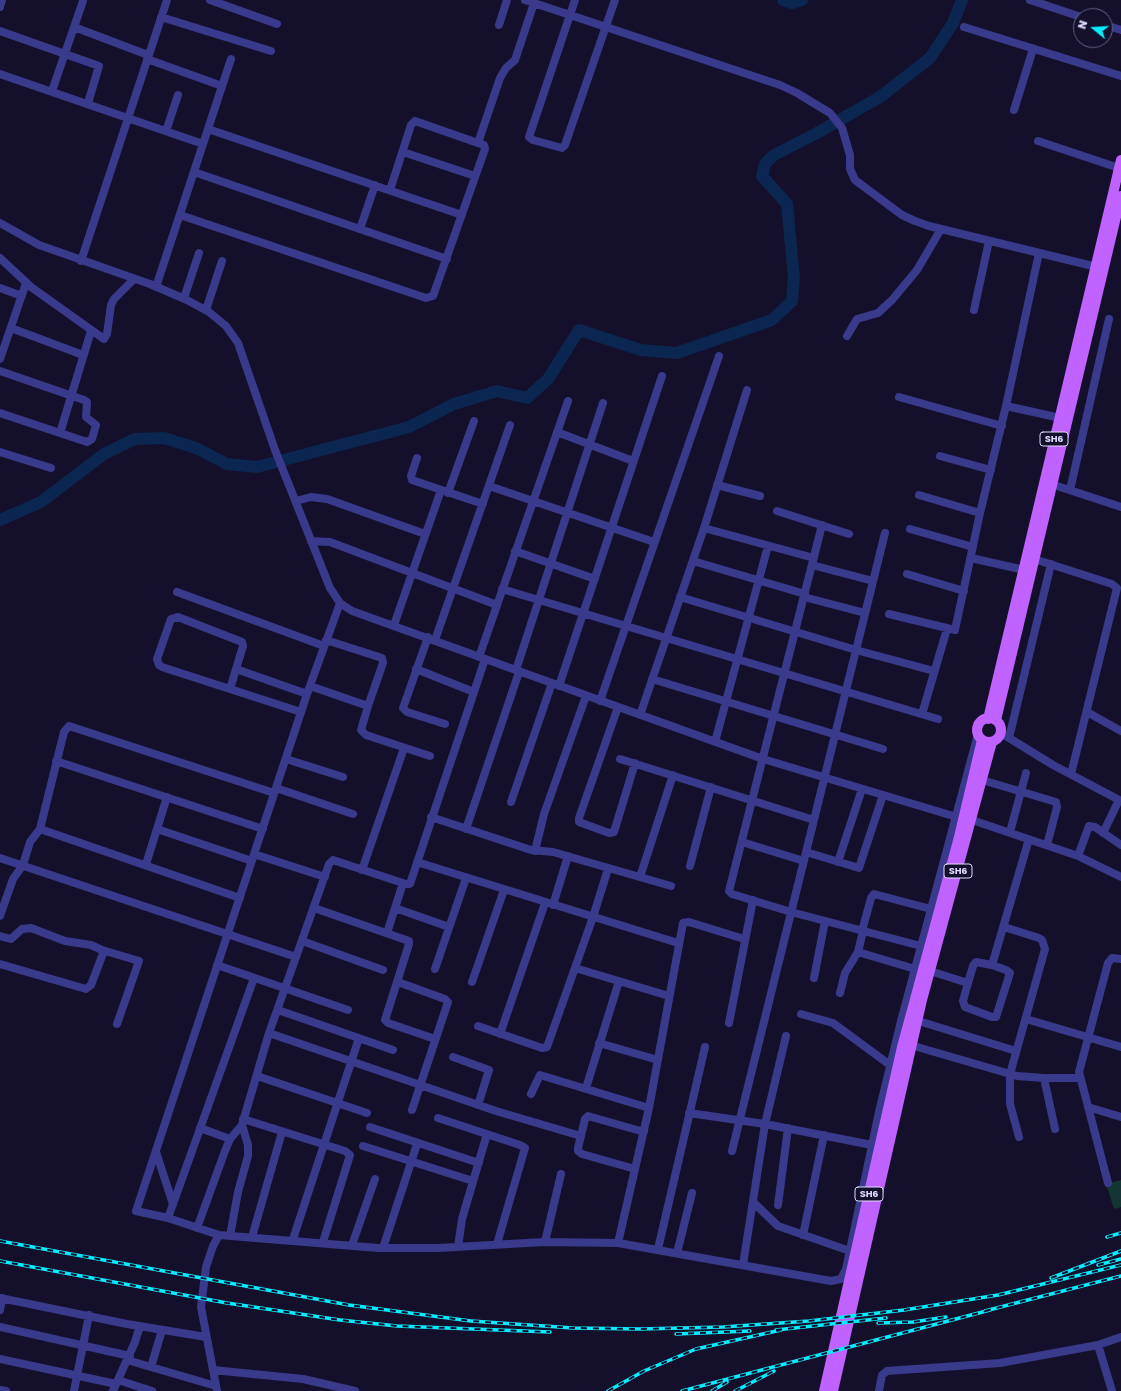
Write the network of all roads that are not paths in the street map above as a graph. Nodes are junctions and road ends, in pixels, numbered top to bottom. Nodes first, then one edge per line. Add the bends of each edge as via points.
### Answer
1 (2, 0) edge
2 (167, 0) edge
3 (210, 0) edge
4 (507, 0) edge
5 (575, 0) edge
6 (615, 0) edge
7 (1030, 0) edge
8 (83, 1) edge
9 (530, 1) edge
10 (0, 6) edge
11 (1073, 14) edge
12 (570, 15) junction
13 (161, 17) junction
14 (277, 24) dead end
15 (499, 25) dead end
16 (964, 27) dead end
17 (74, 28) junction
18 (605, 28) junction
19 (0, 31) edge
20 (1033, 49) junction
21 (271, 51) dead end
22 (65, 53) junction
23 (148, 57) junction
24 (231, 58) dead end
25 (0, 74) edge
26 (1121, 76) edge
27 (222, 86) junction
28 (52, 91) junction
29 (178, 95) dead end
30 (88, 104) junction
31 (1014, 110) dead end
32 (128, 118) junction
33 (208, 129) junction
34 (166, 131) junction
35 (1038, 141) dead end
36 (478, 143) junction
37 (203, 144) junction
38 (403, 152) junction
39 (1120, 164) edge
40 (194, 172) junction
41 (475, 176) junction
42 (375, 185) junction
43 (390, 190) junction
44 (1121, 196) edge
45 (462, 214) junction
46 (180, 215) junction
47 (0, 223) edge
48 (360, 229) junction
49 (941, 229) junction
50 (990, 241) junction
51 (199, 253) dead end
52 (1040, 253) junction
53 (0, 258) edge
54 (447, 259) junction
55 (81, 261) junction
56 (222, 261) dead end
57 (1099, 268) junction
58 (134, 279) junction
59 (26, 283) junction
60 (156, 287) junction
61 (0, 288) edge
62 (22, 296) junction
63 (184, 298) junction
64 (206, 310) junction
65 (974, 310) dead end
66 (1109, 319) dead end
67 (91, 331) junction
68 (6, 332) edge
69 (847, 336) dead end
70 (83, 355) junction
71 (719, 356) dead end
72 (0, 359) edge
73 (0, 371) edge
74 (662, 376) dead end
75 (746, 390) dead end
76 (72, 396) junction
77 (899, 397) dead end
78 (568, 401) dead end
79 (603, 403) dead end
80 (1006, 406) junction
81 (0, 413) edge
82 (1063, 419) junction
83 (474, 421) dead end
84 (510, 425) dead end
85 (1002, 426) junction
86 (557, 432) junction
87 (60, 433) junction
88 (590, 445) junction
89 (0, 452) edge
90 (940, 456) dead end
91 (417, 458) dead end
92 (634, 462) junction
93 (51, 468) dead end
94 (991, 470) junction
95 (1048, 483) junction
96 (717, 485) junction
97 (489, 486) junction
98 (1070, 490) junction
99 (445, 492) junction
100 (760, 496) dead end
101 (919, 496) dead end
102 (296, 501) junction
103 (532, 502) junction
104 (482, 504) junction
105 (1121, 507) edge
106 (777, 510) dead end
107 (980, 513) junction
108 (567, 514) junction
109 (822, 525) junction
110 (612, 528) junction
111 (704, 528) junction
112 (910, 529) dead end
113 (885, 533) dead end
114 (426, 534) junction
115 (849, 534) dead end
116 (312, 541) junction
117 (654, 542) junction
118 (768, 546) junction
119 (973, 547) junction
120 (515, 551) junction
121 (971, 558) junction
122 (1034, 559) junction
123 (693, 560) junction
124 (813, 562) junction
125 (551, 563) junction
126 (1051, 564) junction
127 (1027, 571) junction
128 (412, 572) junction
129 (907, 574) dead end
130 (595, 579) junction
131 (758, 580) junction
132 (873, 581) junction
133 (453, 588) junction
134 (502, 589) junction
135 (964, 590) junction
136 (177, 592) dead end
137 (804, 595) junction
138 (680, 597) junction
139 (539, 599) junction
140 (340, 603) junction
141 (497, 605) junction
142 (584, 613) junction
143 (865, 613) junction
144 (889, 614) dead end
145 (748, 617) junction
146 (394, 625) junction
147 (624, 625) junction
148 (946, 629) junction
149 (795, 632) junction
150 (667, 638) junction
151 (432, 639) junction
152 (325, 643) junction
153 (856, 650) junction
154 (482, 658) junction
155 (737, 659) junction
156 (236, 669) junction
157 (416, 669) junction
158 (517, 671) junction
159 (934, 671) junction
160 (784, 673) junction
161 (652, 679) junction
162 (556, 685) junction
163 (230, 689) junction
164 (309, 690) junction
165 (846, 691) junction
166 (474, 692) junction
167 (586, 696) junction
168 (726, 700) junction
169 (600, 701) junction
170 (368, 706) junction
171 (618, 707) junction
172 (301, 712) junction
173 (1087, 712) junction
174 (774, 714) junction
175 (922, 714) junction
176 (640, 715) junction
177 (938, 719) dead end
178 (992, 719) junction
179 (444, 724) dead end
180 (1121, 732) edge
181 (835, 733) junction
182 (1005, 735) junction
183 (984, 738) junction
184 (715, 742) junction
185 (404, 748) junction
186 (883, 748) dead end
187 (430, 756) dead end
188 (286, 759) junction
189 (620, 759) dead end
190 (763, 759) junction
191 (56, 761) junction
192 (635, 763) junction
193 (1026, 774) dead end
194 (1070, 774) junction
195 (673, 775) junction
196 (343, 777) dead end
197 (824, 778) junction
198 (982, 780) junction
199 (711, 788) junction
200 (862, 789) junction
201 (275, 791) junction
202 (1021, 791) junction
203 (884, 795) junction
204 (167, 797) junction
205 (752, 800) junction
206 (1120, 800) edge
207 (511, 802) dead end
208 (353, 814) dead end
209 (431, 817) junction
210 (964, 819) junction
211 (814, 820) junction
212 (157, 828) junction
213 (40, 829) junction
214 (262, 829) junction
215 (466, 829) junction
216 (1010, 832) junction
217 (1103, 834) junction
218 (1029, 839) junction
219 (742, 842) junction
220 (1047, 845) junction
221 (1121, 845) edge
222 (535, 851) junction
223 (806, 852) junction
224 (568, 856) junction
225 (1078, 856) junction
226 (253, 857) junction
227 (0, 858) edge
228 (804, 861) junction
229 (417, 862) junction
230 (838, 862) junction
231 (146, 864) junction
232 (22, 865) junction
233 (690, 866) dead end
234 (608, 869) junction
235 (362, 870) junction
236 (325, 877) junction
237 (640, 877) junction
238 (1121, 877) edge
239 (466, 878) junction
240 (403, 883) junction
241 (671, 886) dead end
242 (504, 890) junction
243 (240, 898) junction
244 (2, 899) edge
245 (753, 900) junction
246 (549, 904) junction
247 (314, 908) junction
248 (395, 908) junction
249 (931, 909) junction
250 (791, 912) junction
251 (0, 916) edge
252 (593, 917) junction
253 (825, 921) junction
254 (449, 928) junction
255 (1004, 928) junction
256 (863, 931) junction
257 (387, 933) junction
258 (227, 935) junction
259 (0, 936) edge
260 (744, 939) junction
261 (302, 941) junction
262 (678, 943) junction
263 (921, 946) junction
264 (104, 951) junction
265 (858, 952) junction
266 (296, 957) junction
267 (1121, 960) edge
268 (0, 964) edge
269 (217, 965) junction
270 (992, 966) junction
271 (575, 968) junction
272 (435, 969) dead end
273 (915, 969) junction
274 (383, 970) dead end
275 (930, 971) junction
276 (254, 978) junction
277 (814, 978) dead end
278 (619, 981) junction
279 (398, 982) junction
280 (472, 982) dead end
281 (968, 983) junction
282 (286, 988) junction
283 (840, 993) dead end
284 (669, 996) junction
285 (918, 999) junction
286 (278, 1010) junction
287 (348, 1010) dead end
288 (801, 1014) dead end
289 (902, 1016) junction
290 (1026, 1019) junction
291 (730, 1023) dead end
292 (117, 1024) dead end
293 (478, 1026) dead end
294 (270, 1033) junction
295 (500, 1034) junction
296 (786, 1036) dead end
297 (359, 1038) junction
298 (1088, 1038) junction
299 (435, 1039) junction
300 (896, 1041) junction
301 (600, 1043) junction
302 (704, 1047) dead end
303 (1121, 1047) edge
304 (393, 1050) dead end
305 (1016, 1051) junction
306 (453, 1057) dead end
307 (658, 1060) junction
308 (351, 1062) junction
309 (890, 1065) junction
310 (1010, 1074) junction
311 (256, 1076) junction
312 (1044, 1078) junction
313 (1080, 1078) junction
314 (420, 1085) junction
315 (586, 1088) junction
316 (531, 1094) dead end
317 (337, 1104) junction
318 (478, 1105) junction
319 (1088, 1107) junction
320 (650, 1108) junction
321 (412, 1110) dead end
322 (367, 1113) dead end
323 (689, 1113) junction
324 (1121, 1117) edge
325 (438, 1118) dead end
326 (740, 1120) junction
327 (242, 1122) junction
328 (765, 1124) junction
329 (370, 1127) dead end
330 (200, 1128) junction
331 (788, 1128) junction
332 (1055, 1129) dead end
333 (282, 1132) junction
334 (644, 1132) junction
335 (487, 1134) junction
336 (824, 1135) junction
337 (581, 1136) junction
338 (1019, 1137) dead end
339 (230, 1139) junction
340 (417, 1144) junction
341 (324, 1145) junction
342 (872, 1145) junction
343 (363, 1146) dead end
344 (732, 1151) dead end
345 (156, 1152) junction
346 (411, 1161) junction
347 (479, 1163) junction
348 (635, 1169) junction
349 (561, 1174) dead end
350 (374, 1180) dead end
351 (473, 1181) junction
352 (1108, 1183) dead end
353 (692, 1193) dead end
354 (753, 1202) junction
355 (173, 1204) junction
356 (778, 1204) dead end
357 (168, 1218) junction
358 (197, 1228) junction
359 (219, 1235) junction
360 (803, 1235) junction
361 (230, 1236) junction
362 (252, 1237) junction
363 (293, 1239) junction
364 (323, 1242) junction
365 (545, 1242) junction
366 (618, 1242) junction
367 (496, 1244) junction
368 (352, 1245) junction
369 (458, 1246) junction
370 (383, 1248) junction
371 (658, 1249) junction
372 (850, 1251) junction
373 (677, 1253) junction
374 (743, 1265) junction
375 (1, 1298) edge
376 (0, 1310) edge
377 (89, 1315) junction
378 (140, 1326) junction
379 (0, 1327) edge
380 (162, 1330) junction
381 (206, 1337) junction
382 (1121, 1338) edge
383 (83, 1345) junction
384 (1098, 1345) junction
385 (0, 1358) edge
386 (128, 1358) junction
387 (151, 1367) junction
388 (212, 1370) junction
389 (76, 1374) junction
390 (115, 1385) edge
391 (216, 1389) edge
392 (0, 1390) edge
393 (882, 1390) edge
394 (6, 1391) edge
395 (74, 1391) edge
396 (152, 1391) edge
397 (355, 1391) edge
398 (824, 1391) edge
399 (833, 1391) edge
400 (1112, 1391) edge

1 - 10 street
2 - 13 street
3 - 14 street
4 - 15 street
5 - 12 street
6 - 18 street
7 - 11 street
8 - 17 street
9 - 12 street
9 - 36 street via 515,60 500,78
12 - 18 street
12 - 18 street via 530,139 564,148
13 - 21 street
13 - 23 street
16 - 20 street
17 - 22 street
17 - 23 street
18 - 49 street via 780,85 825,110 842,128 850,155 850,169 855,180 902,215
19 - 22 street
20 - 26 street
20 - 31 street
22 - 28 street
22 - 30 street via 99,66
23 - 27 street
23 - 32 street
24 - 27 street
25 - 28 street
27 - 33 street
28 - 30 street
29 - 34 street
30 - 32 street
32 - 34 street
32 - 55 street
33 - 37 street
33 - 42 street
34 - 37 street
35 - 39 street
36 - 38 street via 414,121
36 - 41 street via 484,145 485,149
37 - 40 street
38 - 41 street
38 - 43 street
39 - 57 main road, SH6
40 - 46 street
40 - 48 street
41 - 45 street
42 - 43 street
42 - 48 street
43 - 45 street
44 - 57 main road, SH6
45 - 54 street
46 - 54 street via 426,298 430,298 436,292
46 - 60 street
47 - 55 street via 39,245
48 - 54 street
49 - 50 street
49 - 69 street via 917,270 892,300 878,312 857,319
50 - 52 street
50 - 65 street
51 - 63 street
52 - 57 street
52 - 80 street
53 - 59 street
55 - 58 street
56 - 64 street
57 - 82 main road, SH6
58 - 60 street
58 - 67 street via 117,295 111,305 106,338
59 - 62 street
59 - 67 street
60 - 63 street
61 - 62 street
62 - 68 street
63 - 64 street
64 - 102 street via 226,326 238,343
66 - 98 street
67 - 70 street
68 - 70 street
68 - 72 street
70 - 76 street
71 - 117 street
73 - 76 street
74 - 92 street
75 - 96 street
76 - 87 street
76 - 87 street via 87,402 85,414 96,424 96,428 89,442
77 - 85 street
78 - 86 street
79 - 88 street
80 - 82 street
80 - 85 street
81 - 87 street
82 - 95 main road, SH6
83 - 99 street
84 - 97 street
85 - 94 street
86 - 88 street
86 - 103 street
88 - 92 street
88 - 108 street
89 - 93 street
90 - 94 street
91 - 99 street via 412,480
92 - 110 street
94 - 107 street
95 - 98 street
95 - 122 main road, SH6
95 - 127 main road, SH6
96 - 100 street
96 - 111 street
97 - 103 street
97 - 104 street
98 - 105 street
99 - 104 street
99 - 114 street
101 - 107 street
102 - 114 street via 311,497 327,499
102 - 116 street
103 - 108 street
103 - 120 street
104 - 133 street
106 - 109 street
107 - 119 street
108 - 110 street
108 - 125 street
109 - 115 street
109 - 124 street
110 - 117 street
110 - 130 street
111 - 118 street
111 - 123 street
112 - 119 street
113 - 132 street
114 - 128 street
116 - 128 street via 330,542
116 - 140 street via 330,588
117 - 147 street
118 - 124 street
118 - 131 street
119 - 121 street
120 - 125 street
120 - 134 street
121 - 127 street
121 - 135 street
122 - 126 street
122 - 127 main road, SH6
123 - 131 street
123 - 138 street
124 - 132 street
124 - 137 street
125 - 130 street
125 - 139 street
126 - 173 street via 1112,584 1117,588
126 - 182 street
127 - 178 main road, SH6
128 - 133 street
128 - 146 street
129 - 135 street
130 - 142 street
131 - 137 street
131 - 145 street
132 - 143 street
133 - 141 street
133 - 151 street
134 - 139 street
134 - 141 street
135 - 148 street via 956,628
136 - 152 street
137 - 143 street
137 - 149 street
138 - 145 street
138 - 150 street
139 - 142 street
139 - 158 street
140 - 146 street via 352,611
140 - 152 street
141 - 154 street
142 - 147 street
142 - 162 street
143 - 153 street
144 - 148 street
145 - 149 street
145 - 155 street
146 - 151 street
147 - 150 street
147 - 169 street
148 - 159 street
149 - 153 street
149 - 160 street
150 - 155 street
150 - 161 street
151 - 154 street
151 - 157 street
152 - 164 street
152 - 170 street via 382,658 383,663
153 - 159 street
153 - 165 street
154 - 158 street
154 - 166 street
155 - 160 street
155 - 168 street
156 - 163 street
156 - 163 street via 242,642 178,617 171,619 157,659 160,665
156 - 164 street
157 - 166 street
157 - 179 street via 403,706 404,711
158 - 162 street
158 - 215 street
159 - 175 street
160 - 165 street
160 - 174 street
161 - 168 street
161 - 176 street
162 - 167 street
162 - 207 street
163 - 172 street
164 - 170 street
164 - 172 street
165 - 175 street
165 - 181 street
166 - 209 street
167 - 169 street
167 - 222 street via 544,814
168 - 174 street
168 - 184 street
169 - 171 street
170 - 185 street via 362,726 363,733
171 - 176 street
171 - 192 street via 579,822 614,832
172 - 188 street
173 - 180 street
173 - 194 street
174 - 181 street
174 - 190 street
175 - 177 street
176 - 184 street
178 - 182 main road via 999,724
178 - 183 main road, SH6 via 979,726
181 - 186 street
181 - 197 street
182 - 183 main road
182 - 194 street
183 - 198 main road, SH6
183 - 210 main road, SH6
184 - 190 street
185 - 187 street
185 - 235 street
188 - 196 street
188 - 201 street
189 - 192 street
190 - 197 street
190 - 205 street
191 - 201 street via 64,732 69,726
191 - 204 street
191 - 213 street
192 - 195 street
193 - 202 street
194 - 206 street
195 - 199 street
195 - 237 street
197 - 200 street
197 - 211 street
198 - 202 street
198 - 210 main road, SH6
199 - 205 street
199 - 233 street
200 - 203 street
200 - 230 street
201 - 208 street
201 - 214 street
202 - 216 street
202 - 220 street via 1054,800 1057,804
203 - 210 street
203 - 230 street via 860,866 857,868
204 - 212 street
204 - 214 street
205 - 211 street
205 - 219 street
206 - 217 street
209 - 215 street
209 - 229 street
210 - 216 street
210 - 249 street
210 - 275 main road, SH6
210 - 285 main road, SH6
211 - 223 street
212 - 226 street
212 - 231 street
213 - 231 street
213 - 232 street via 30,842
214 - 226 street
215 - 222 street
216 - 218 street
217 - 221 street
217 - 225 street via 1089,826
218 - 220 street
218 - 255 street
219 - 228 street
219 - 245 street via 729,891
220 - 225 street
222 - 224 street via 548,850
223 - 228 street
223 - 230 street
224 - 234 street
224 - 246 street
225 - 238 street
226 - 236 street
226 - 243 street
227 - 232 street
228 - 250 street
229 - 239 street
229 - 240 street via 410,884
231 - 243 street
232 - 244 street
232 - 258 street
234 - 237 street
234 - 252 street
235 - 236 street via 333,860
235 - 240 street
236 - 247 street
237 - 241 street
239 - 242 street
239 - 254 street
240 - 248 street
242 - 246 street
242 - 280 street
243 - 258 street
244 - 251 street
245 - 250 street
245 - 260 street
246 - 252 street
246 - 295 street
247 - 257 street
247 - 261 street
248 - 254 street
248 - 257 street
249 - 256 street via 874,894
249 - 263 street
250 - 253 street
250 - 326 street
252 - 262 street
252 - 271 street
253 - 256 street
253 - 277 street
254 - 272 street
255 - 270 street
255 - 290 street via 1039,938 1044,944 1045,949
256 - 263 street
256 - 265 street
257 - 279 street via 409,943
258 - 266 street
258 - 269 street
259 - 264 street via 11,939 22,928 31,928 65,941 91,945
260 - 262 street via 685,922
260 - 291 street
261 - 266 street
261 - 274 street
262 - 284 street
263 - 273 street
264 - 268 street via 91,985 86,989
264 - 292 street via 139,962
265 - 273 street
265 - 283 street via 844,973
266 - 282 street
267 - 298 street via 1112,958 1108,963
269 - 276 street
269 - 345 street
270 - 281 street via 976,962
270 - 281 street via 1010,973 996,1017 965,1007 963,1001
271 - 278 street
271 - 295 street via 547,1047 542,1048
273 - 289 street
275 - 281 street
275 - 285 main road, SH6
276 - 282 street
276 - 330 street
278 - 284 street
278 - 301 street
279 - 299 street via 447,1000 448,1004
279 - 299 street via 385,1018 386,1022
282 - 286 street
282 - 287 street
284 - 307 street
285 - 398 main road, SH6
285 - 399 main road, SH6
286 - 294 street
286 - 297 street
288 - 309 street via 833,1023
289 - 300 street
289 - 305 street
290 - 298 street
290 - 305 street
293 - 295 street
294 - 308 street
294 - 311 street
296 - 328 street
297 - 304 street
297 - 308 street
298 - 303 street
298 - 313 street via 1079,1067
299 - 314 street
300 - 309 street
300 - 310 street
301 - 307 street
301 - 315 street
302 - 323 street
305 - 310 street
306 - 318 street via 489,1070
307 - 320 street
308 - 314 street
308 - 317 street
309 - 342 street
310 - 312 street
310 - 338 street via 1009,1098
311 - 317 street
311 - 327 street
312 - 313 street
312 - 332 street
313 - 319 street
314 - 318 street
314 - 321 street
315 - 316 street via 540,1075
315 - 320 street
317 - 322 street
317 - 341 street
318 - 337 street
319 - 324 street
319 - 352 street
320 - 334 street
323 - 326 street
323 - 371 street
325 - 335 street
326 - 328 street
326 - 344 street
327 - 333 street
327 - 339 street
327 - 361 street via 248,1156
328 - 331 street
328 - 354 street
329 - 340 street
330 - 339 street
330 - 355 street
331 - 336 street
331 - 356 street
333 - 341 street
333 - 362 street
334 - 337 street via 588,1116
334 - 348 street
335 - 347 street
335 - 367 street via 525,1148
336 - 342 street
336 - 360 street
337 - 348 street via 579,1153
339 - 358 street
340 - 346 street
340 - 347 street
341 - 363 street
341 - 364 street via 350,1155
342 - 372 street
343 - 346 street
345 - 355 street
345 - 357 street via 136,1211
346 - 351 street
346 - 370 street
347 - 351 street
348 - 366 street
349 - 365 street
350 - 368 street
351 - 369 street via 462,1219
353 - 373 street
354 - 360 street via 778,1226
354 - 374 street
355 - 357 street
357 - 358 street
358 - 359 street
359 - 361 street
359 - 381 street via 206,1267 201,1307
360 - 372 street
361 - 362 street
362 - 363 street
363 - 364 street
364 - 368 street
365 - 366 street
365 - 367 street
366 - 371 street
367 - 369 street
368 - 370 street
369 - 370 street
371 - 373 street
372 - 374 street via 844,1276 836,1281
373 - 374 street
375 - 376 street
375 - 377 street
377 - 378 street
377 - 383 street
378 - 380 street
378 - 386 street
379 - 383 street
380 - 381 street
380 - 387 street
381 - 388 street
382 - 384 street
383 - 386 street
383 - 389 street
384 - 393 street via 1000,1363 887,1370 882,1375
384 - 400 street
385 - 389 street
386 - 387 street
386 - 390 street
387 - 391 street
388 - 391 street
388 - 397 street via 303,1379
389 - 390 street
389 - 395 street
390 - 396 street
392 - 394 street

